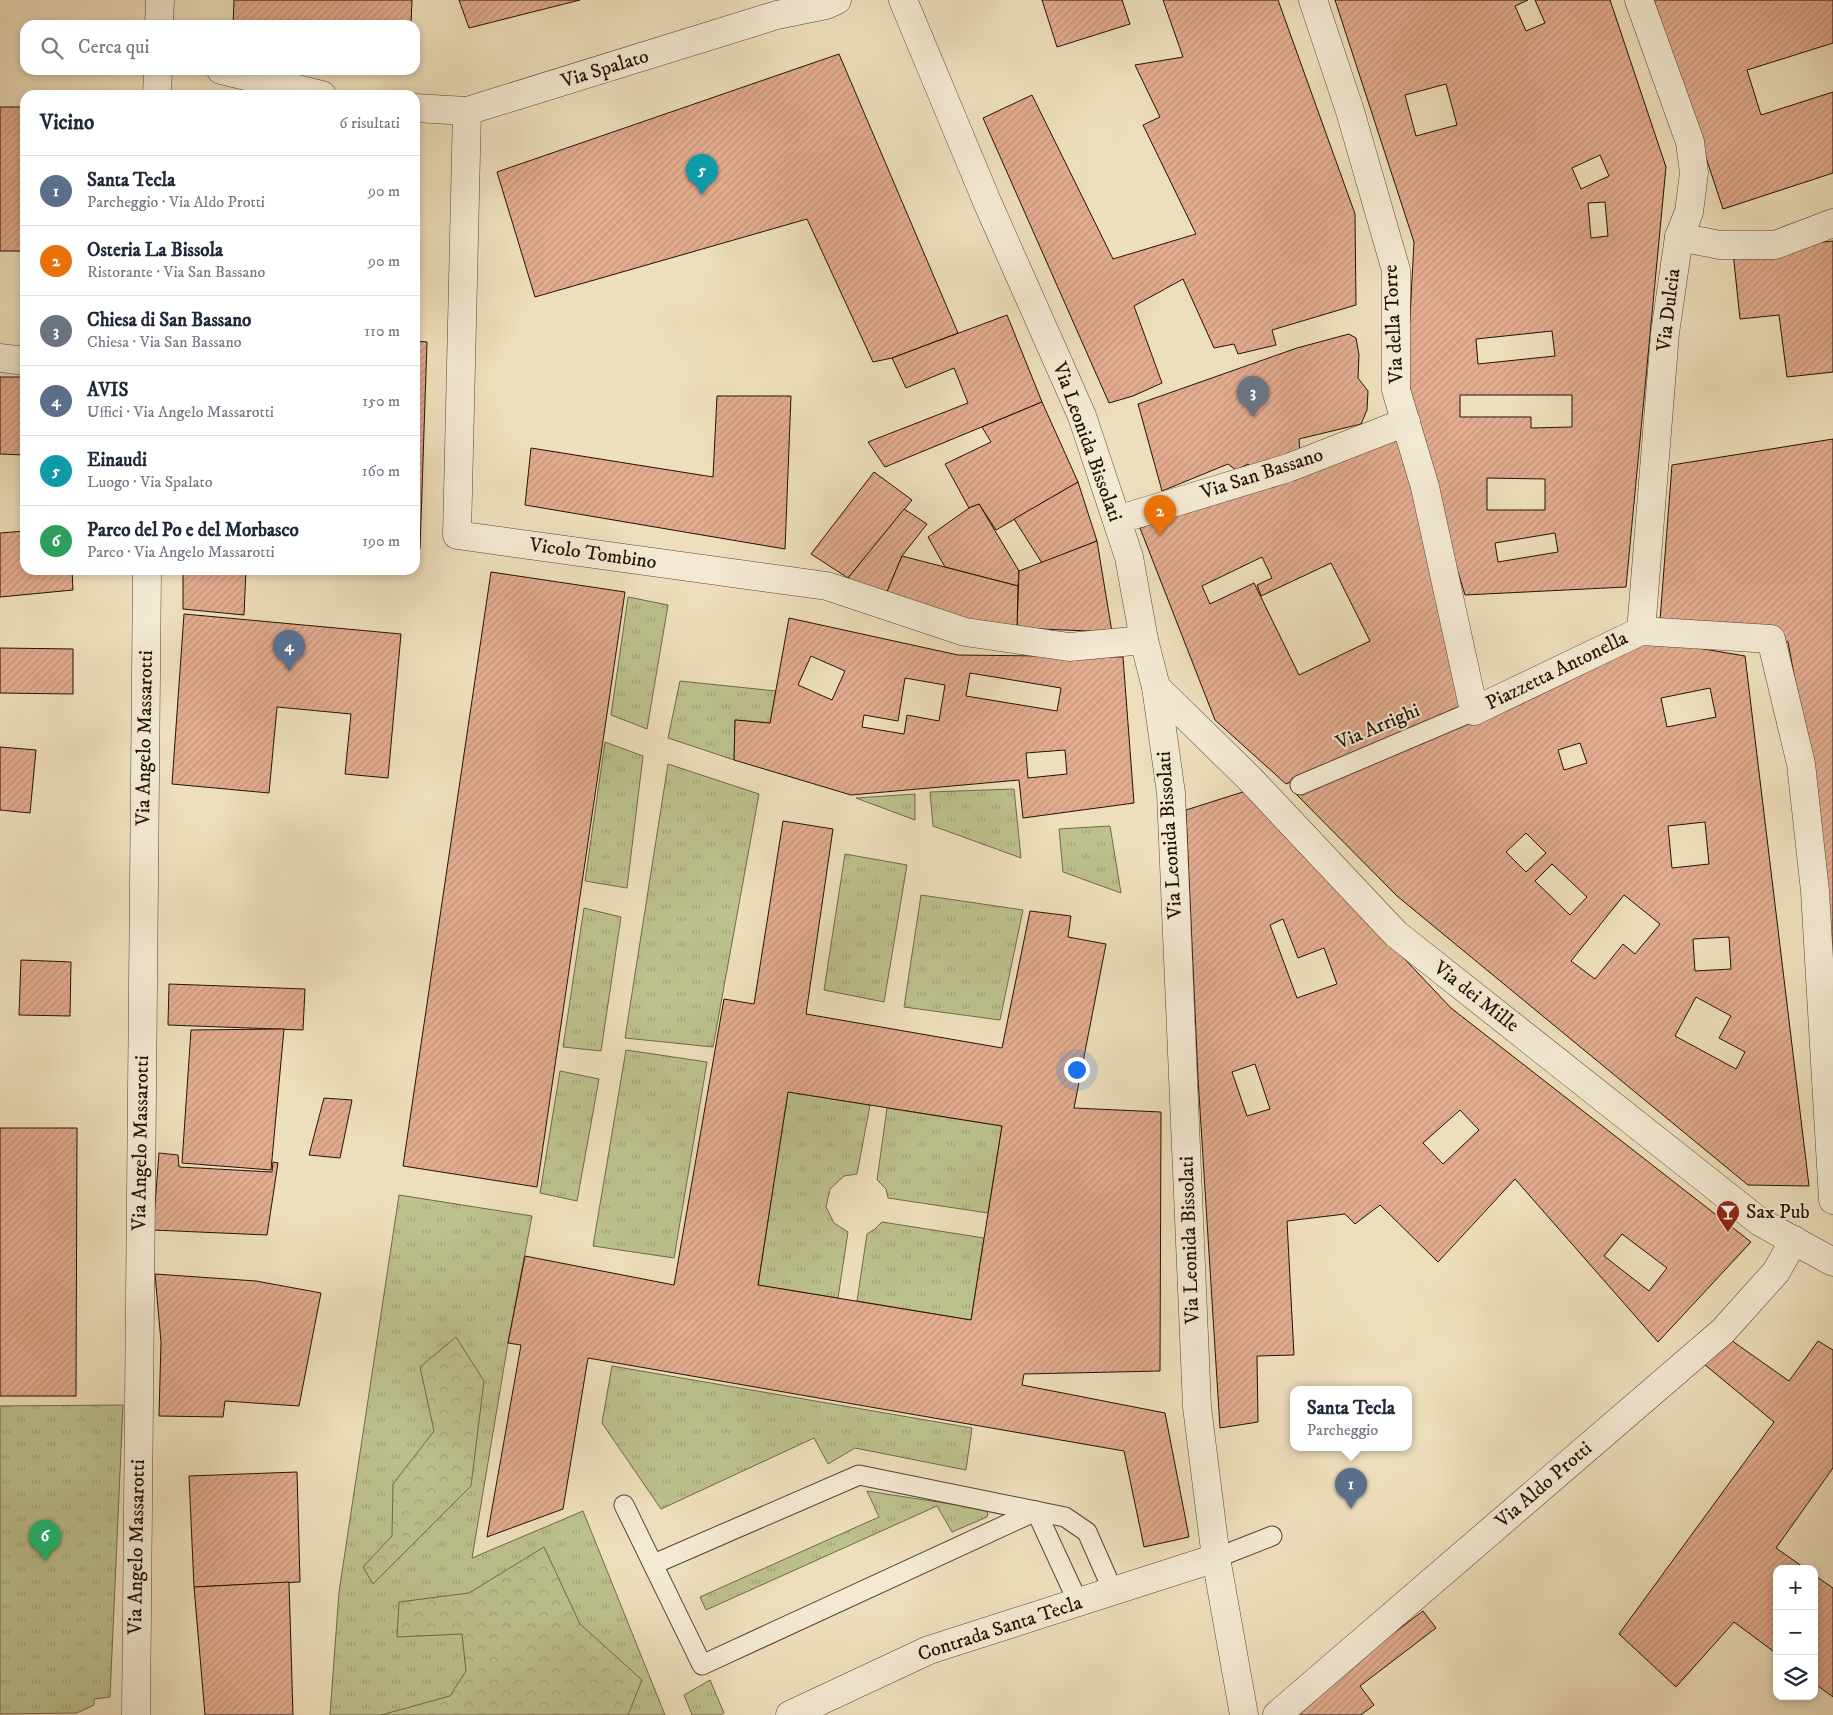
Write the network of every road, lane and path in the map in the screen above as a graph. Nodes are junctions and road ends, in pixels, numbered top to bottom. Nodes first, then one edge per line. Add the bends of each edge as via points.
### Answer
1 (160, 0) edge
2 (837, 0) edge
3 (903, 0) edge
4 (1312, 0) edge
5 (1639, 0) edge
6 (783, 8) edge
7 (159, 20) edge
8 (158, 75) edge
9 (241, 75) edge
10 (157, 90) edge
11 (302, 90) edge
12 (467, 111) junction
13 (420, 112) edge
14 (1833, 224) edge
15 (1679, 237) junction
16 (0, 358) edge
17 (20, 360) edge
18 (1406, 422) junction
19 (1117, 520) junction
20 (147, 575) edge
21 (1641, 631) junction
22 (1144, 640) junction
23 (1156, 687) junction
24 (1474, 711) junction
25 (1300, 785) dead end
26 (1833, 1200) edge
27 (1794, 1240) junction
28 (1833, 1262) edge
29 (624, 1505) dead end
30 (1036, 1511) junction
31 (1272, 1536) dead end
32 (1216, 1558) junction
33 (654, 1564) junction
34 (1113, 1591) junction
35 (1078, 1602) junction
36 (136, 1715) edge
37 (790, 1715) edge
38 (1244, 1715) edge
39 (1277, 1715) edge

1 - 7 street
2 - 6 street, Via Spalato via 826,5
3 - 19 street, Via Leonida Bissolati via 988,204 1082,416
4 - 18 street, Via della Torre via 1350,111 1396,270 1396,390
5 - 15 street, Via Dulcia via 1690,142 1694,173 1689,212
6 - 12 street, Via Spalato
8 - 10 street
9 - 11 street
12 - 13 street, Via Spalato
12 - 22 street, Vicolo Tombino via 457,535 827,586 965,632 1069,647
14 - 15 street via 1776,245 1720,245
15 - 21 street, Via Dulcia via 1665,333
16 - 17 street
18 - 19 street, Via San Bassano via 1288,468
18 - 24 street, Via della Torre via 1426,486
19 - 22 street, Via Leonida Bissolati via 1129,557
20 - 36 street, Via Angelo Massarotti
21 - 24 street, Piazzetta Antonella
21 - 26 street via 1771,639 1801,764 1815,891
22 - 23 street, Via Leonida Bissolati
23 - 27 street, Via dei Mille via 1250,779 1396,934 1760,1222
23 - 32 street, Via Leonida Bissolati via 1171,793 1197,1407
24 - 25 lane, Via Arrighi
27 - 28 street, Via dei Mille
27 - 39 street, Via Aldo Protti via 1776,1272 1723,1331
29 - 33 lane
30 - 33 lane via 859,1475
30 - 33 lane via 702,1665
30 - 34 lane via 1065,1517 1087,1532
30 - 35 lane
31 - 32 lane
32 - 34 street, Contrada Santa Tecla
32 - 38 street, Via Leonida Bissolati
34 - 35 street, Contrada Santa Tecla
35 - 37 street, Contrada Santa Tecla via 928,1650

